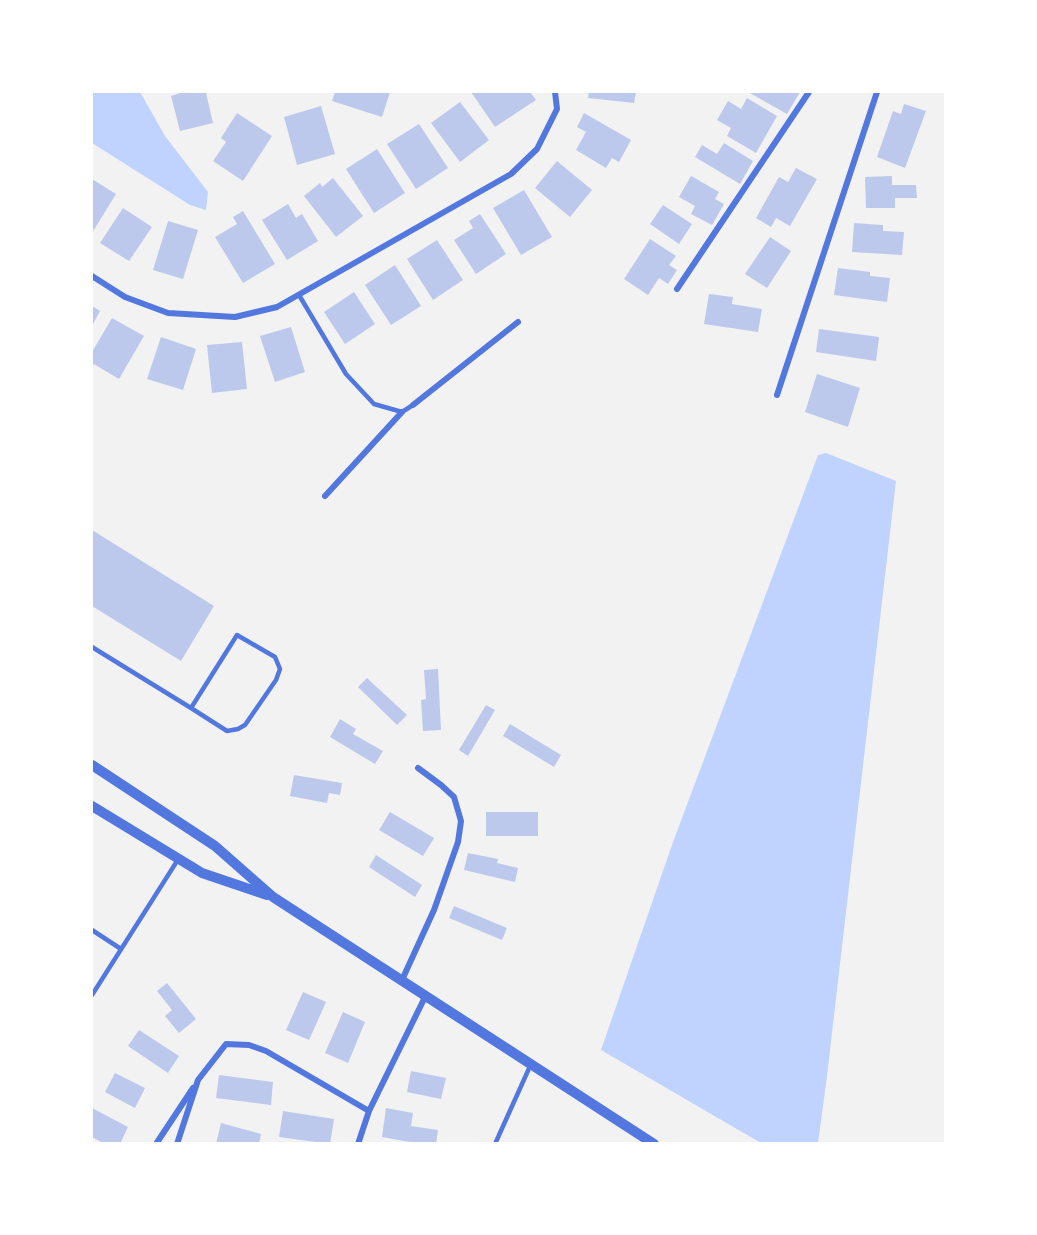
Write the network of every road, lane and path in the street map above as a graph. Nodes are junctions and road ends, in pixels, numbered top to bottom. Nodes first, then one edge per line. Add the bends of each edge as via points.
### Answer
1 (555, 92) edge
2 (809, 92) edge
3 (877, 92) edge
4 (92, 276) edge
5 (677, 289) dead end
6 (298, 295) junction
7 (518, 322) dead end
8 (777, 395) dead end
9 (413, 405) joint
10 (402, 412) junction
11 (325, 496) dead end
12 (92, 646) edge
13 (191, 708) junction
14 (92, 765) edge
15 (418, 768) dead end
16 (92, 806) edge
17 (179, 858) junction
18 (273, 897) junction
19 (92, 930) edge
20 (121, 949) junction
21 (402, 980) junction
22 (92, 995) edge
23 (426, 995) junction
24 (531, 1064) junction
25 (198, 1080) junction
26 (369, 1111) junction
27 (647, 1142) edge
28 (156, 1143) edge
29 (177, 1143) edge
30 (358, 1143) edge
31 (495, 1143) edge

1 - 6 street via 557,109 537,149 511,174
2 - 5 street
3 - 8 street
4 - 6 street via 125,297 168,313 235,317 277,307
6 - 10 lane via 346,374 374,404
7 - 9 street
9 - 10 lane
10 - 11 street
12 - 13 lane
13 - 13 lane via 228,730 245,725 276,680 280,669 275,657 237,635
14 - 18 street via 215,846
15 - 21 street via 454,797 461,821 458,842 434,910
16 - 17 street
17 - 18 street via 202,873
17 - 20 lane
18 - 21 street
19 - 20 lane
20 - 22 lane
21 - 23 street
23 - 24 street
23 - 26 street
24 - 27 street
24 - 31 lane
25 - 26 street via 226,1044 249,1045
25 - 28 street
25 - 29 street
26 - 30 street

